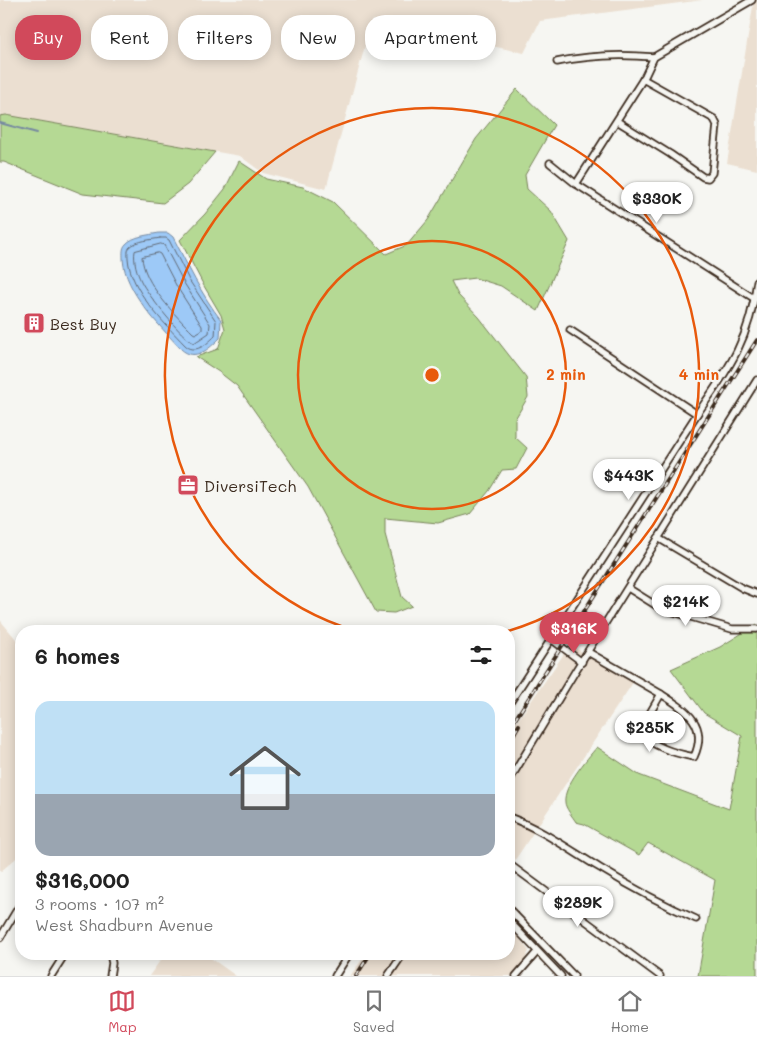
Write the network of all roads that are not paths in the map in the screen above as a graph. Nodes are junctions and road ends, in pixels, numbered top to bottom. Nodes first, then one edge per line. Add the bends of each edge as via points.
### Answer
1 (752, 0) edge
2 (654, 57) junction
3 (557, 62) dead end
4 (643, 79) junction
5 (617, 121) junction
6 (550, 163) dead end
7 (576, 184) junction
8 (757, 281) edge
9 (755, 299) junction
10 (570, 330) dead end
11 (757, 380) edge
12 (697, 414) junction
13 (658, 538) junction
14 (628, 588) junction
15 (757, 594) edge
16 (757, 629) edge
17 (551, 639) junction
18 (588, 652) junction
19 (582, 662) junction
20 (661, 694) junction
21 (515, 695) edge
22 (515, 771) edge
23 (515, 820) edge
24 (515, 868) edge
25 (15, 913) edge
26 (515, 915) edge
27 (696, 919) dead end
28 (515, 928) edge
29 (0, 938) edge
30 (537, 952) junction
31 (61, 960) edge
32 (111, 960) edge
33 (345, 960) edge
34 (399, 960) edge
35 (51, 976) edge
36 (110, 976) edge
37 (335, 976) edge
38 (388, 976) edge
39 (516, 976) edge
40 (561, 976) edge
41 (574, 976) edge
42 (660, 976) edge

1 - 2 street
2 - 3 street via 627,54
2 - 4 street
4 - 5 street
4 - 5 street via 714,119 717,125 712,173 708,178 703,177
5 - 7 street
6 - 7 street
7 - 9 street
8 - 9 street
9 - 12 street via 747,330 733,361
10 - 12 street
11 - 13 street
12 - 17 street
13 - 14 street
13 - 15 street
14 - 16 street via 660,608 732,629
14 - 18 street
17 - 19 street
17 - 21 street
18 - 19 street
18 - 20 street
19 - 22 street
20 - 20 street via 639,732 647,740 675,754 694,756 700,739 694,720 684,708
23 - 27 street via 545,834 639,891
24 - 42 street
25 - 29 street
26 - 41 street
28 - 30 street
30 - 39 street
30 - 40 street
31 - 35 street
32 - 36 street
33 - 37 street
34 - 38 street

